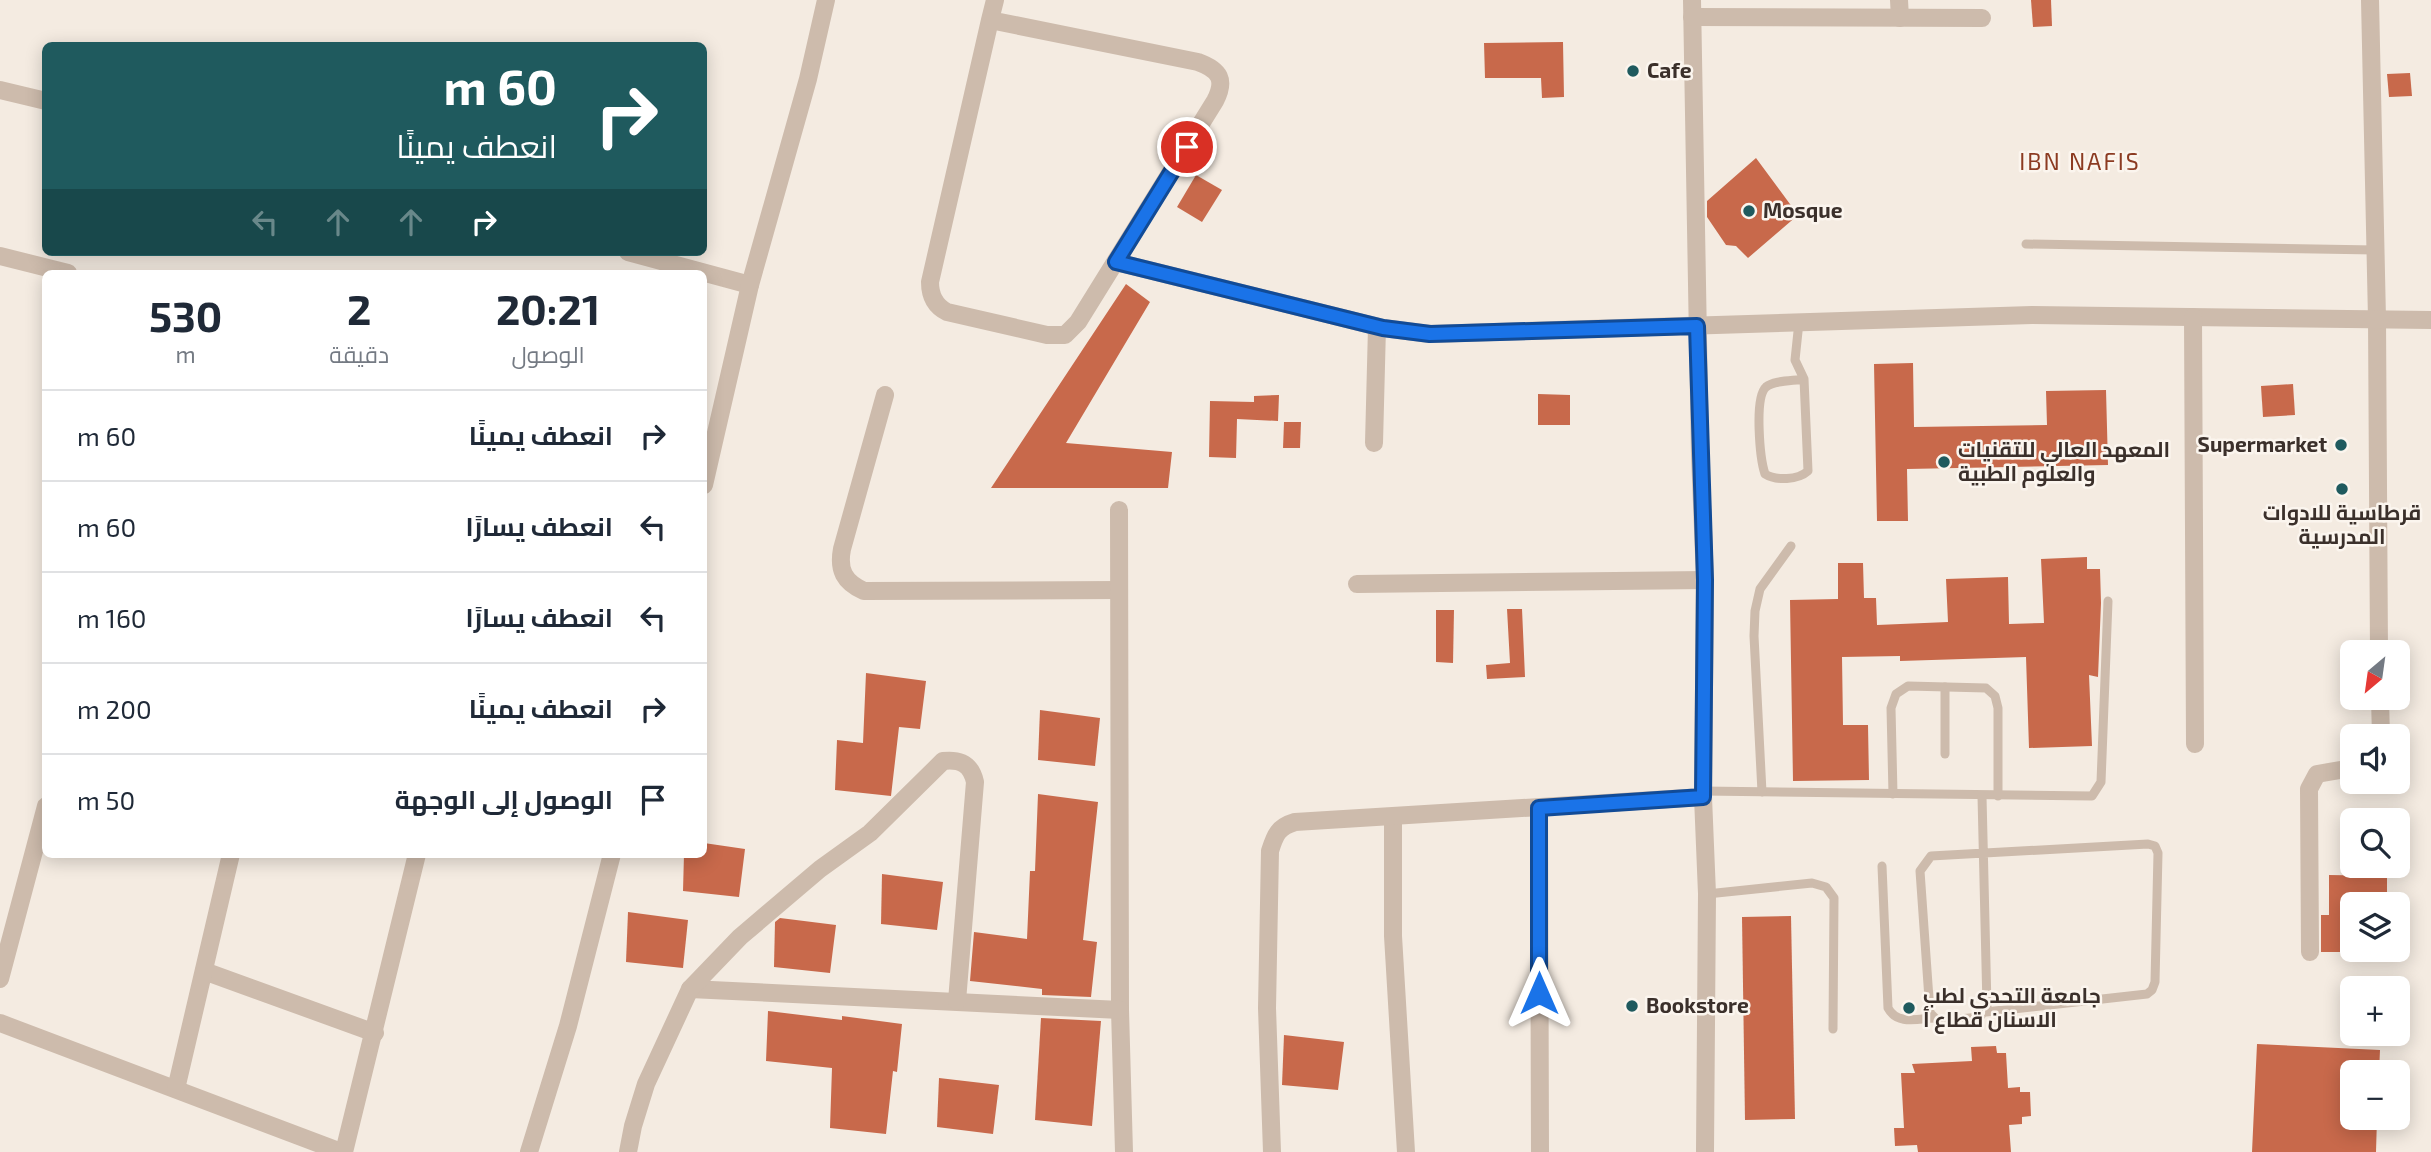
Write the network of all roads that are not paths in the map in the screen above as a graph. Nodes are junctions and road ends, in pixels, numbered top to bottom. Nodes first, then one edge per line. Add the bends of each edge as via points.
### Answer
1 (826, 0) edge
2 (995, 0) edge
3 (2370, 0) edge
4 (1692, 9) edge
5 (1900, 9) edge
6 (1982, 18) dead end
7 (990, 20) junction
8 (0, 90) edge
9 (42, 100) edge
10 (2026, 244) dead end
11 (2375, 250) junction
12 (0, 256) edge
13 (643, 256) edge
14 (1116, 262) junction
15 (56, 270) edge
16 (695, 270) edge
17 (707, 273) edge
18 (750, 285) junction
19 (2193, 317) junction
20 (2377, 319) junction
21 (2431, 320) edge
22 (1799, 322) junction
23 (1697, 326) junction
24 (1377, 327) junction
25 (1804, 379) junction
26 (886, 395) dead end
27 (709, 443) edge
28 (1374, 443) dead end
29 (1119, 510) dead end
30 (1791, 545) dead end
31 (1705, 580) junction
32 (1357, 584) dead end
33 (1119, 590) junction
34 (2108, 601) dead end
35 (2379, 640) edge
36 (1945, 687) junction
37 (2195, 744) dead end
38 (1945, 754) dead end
39 (2340, 770) edge
40 (1762, 792) junction
41 (1703, 794) junction
42 (1893, 794) junction
43 (1982, 796) junction
44 (1998, 796) junction
45 (1539, 808) junction
46 (1393, 817) junction
47 (42, 821) edge
48 (1983, 853) junction
49 (230, 858) edge
50 (416, 858) edge
51 (611, 858) edge
52 (1882, 866) dead end
53 (1707, 894) junction
54 (2310, 952) dead end
55 (204, 971) junction
56 (0, 979) edge
57 (690, 989) junction
58 (957, 1002) junction
59 (1121, 1010) junction
60 (1986, 1012) junction
61 (1934, 1018) junction
62 (0, 1023) edge
63 (1833, 1029) dead end
64 (375, 1033) junction
65 (176, 1090) junction
66 (342, 1152) edge
67 (529, 1152) edge
68 (628, 1152) edge
69 (1124, 1152) edge
70 (1272, 1152) edge
71 (1406, 1152) edge
72 (1540, 1152) edge
73 (1705, 1152) edge

1 - 18 street
2 - 7 street
3 - 11 street
4 - 5 street
4 - 23 street
5 - 6 street
7 - 14 street via 1198,62 1218,74 1221,89 1215,101
7 - 14 street via 930,282 933,300 947,312 1065,335
8 - 9 street
10 - 11 lane
11 - 20 street
12 - 15 street
13 - 16 street
14 - 24 street
17 - 18 street
18 - 27 street
19 - 20 street
19 - 22 street
19 - 37 street
20 - 21 street
20 - 35 street
22 - 23 street
22 - 25 lane via 1795,360
23 - 24 street via 1430,334
23 - 31 street
24 - 28 street
25 - 25 lane via 1808,471 1793,478 1771,477 1765,474 1761,454 1763,392 1772,384
26 - 33 street via 842,549 840,570 846,580 864,591
29 - 33 street
30 - 40 lane via 1760,589 1755,611
31 - 32 street
31 - 41 street
33 - 59 street
34 - 44 lane via 2098,790 2092,796
36 - 38 lane
36 - 42 lane via 1908,686 1896,694 1891,708
36 - 44 lane via 1986,688 1995,696
39 - 54 street via 2317,774 2309,789
40 - 41 lane
40 - 42 lane
41 - 45 street
41 - 53 street
42 - 43 lane
43 - 44 lane
43 - 48 lane
45 - 46 street
45 - 72 street
46 - 70 street via 1295,822 1283,826 1274,838 1270,851 1268,1007
46 - 71 street via 1393,936
47 - 56 street
48 - 60 lane
48 - 60 lane via 2148,844 2158,853 2152,990
48 - 61 lane via 1931,856 1920,871 1930,1013
49 - 55 street
50 - 64 street
51 - 67 street via 568,1026
52 - 61 lane via 1888,1008 1900,1020
53 - 63 lane via 1812,883 1826,887 1834,898
53 - 73 street
55 - 64 street
55 - 65 street
57 - 58 street
57 - 58 street via 740,937 870,833 943,761 955,759 972,771 975,782
57 - 68 street via 646,1084
58 - 59 street
59 - 69 street
60 - 61 lane via 1980,1017
62 - 65 street
64 - 66 street
65 - 66 street

